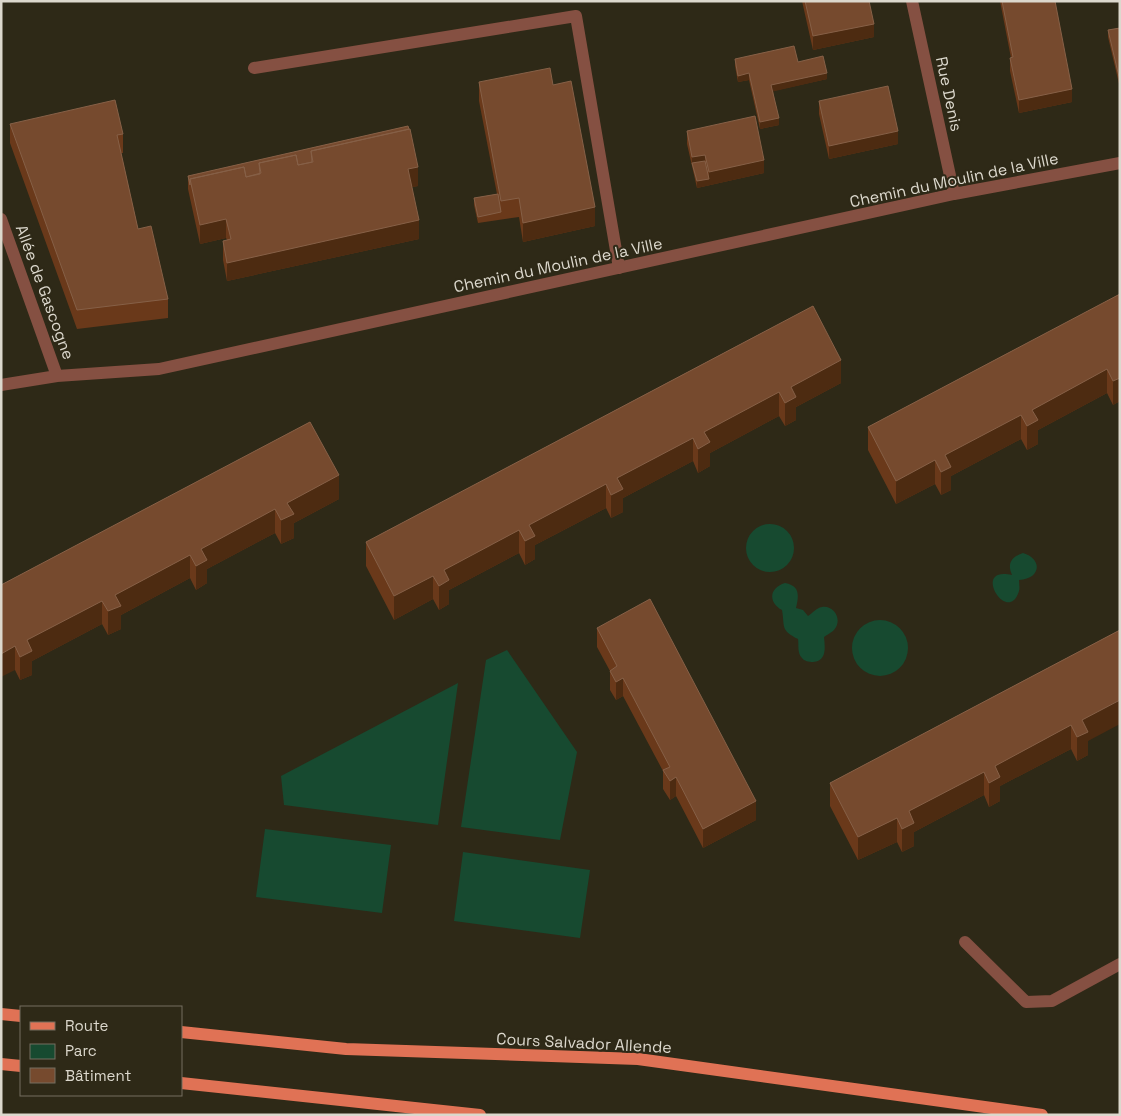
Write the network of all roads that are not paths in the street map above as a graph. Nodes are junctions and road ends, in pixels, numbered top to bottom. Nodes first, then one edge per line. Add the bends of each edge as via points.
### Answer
1 (912, 1) edge
2 (254, 68) dead end
3 (1120, 163) edge
4 (954, 194) junction
5 (1, 219) edge
6 (619, 268) junction
7 (57, 376) junction
8 (1, 385) edge
9 (965, 942) dead end
10 (1120, 964) edge
11 (1, 1014) edge
12 (20, 1016) edge
13 (182, 1032) edge
14 (1, 1064) edge
15 (20, 1066) edge
16 (182, 1083) edge
17 (425, 1111) edge
18 (480, 1115) edge
19 (1042, 1115) edge

1 - 4 street, Rue Denis
2 - 6 street via 576,16
3 - 4 street, Chemin du Moulin de la Ville
4 - 6 street, Chemin du Moulin de la Ville
5 - 7 street, Allée de Gascogne
6 - 7 street, Chemin du Moulin de la Ville via 159,369
7 - 8 street, Chemin du Moulin de la Ville
9 - 10 street via 1026,1002 1052,1000
11 - 12 main road
13 - 19 main road, Cours Salvador Allende via 346,1049 638,1059
14 - 15 main road
16 - 17 main road
17 - 18 main road

